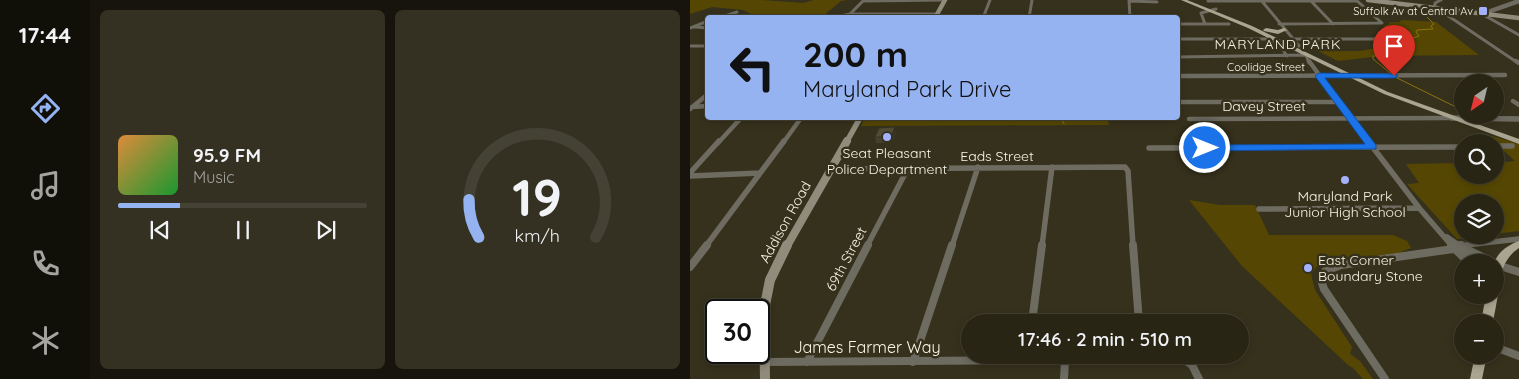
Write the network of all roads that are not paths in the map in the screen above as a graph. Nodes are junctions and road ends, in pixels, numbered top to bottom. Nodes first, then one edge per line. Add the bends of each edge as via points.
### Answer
1 (864, 0) edge
2 (945, 0) edge
3 (990, 0) edge
4 (1032, 0) edge
5 (1183, 0) edge
6 (1193, 0) edge
7 (1311, 0) edge
8 (1356, 0) edge
9 (1368, 0) edge
10 (1441, 0) edge
11 (1129, 1) edge
12 (1208, 1) dead end
13 (1262, 1) edge
14 (1519, 1) edge
15 (1157, 2) dead end
16 (1437, 8) junction
17 (1213, 9) junction
18 (737, 12) dead end
19 (850, 14) junction
20 (1482, 14) junction
21 (728, 15) edge
22 (846, 15) edge
23 (893, 15) edge
24 (937, 15) edge
25 (984, 15) edge
26 (1030, 15) edge
27 (1130, 15) edge
28 (1519, 18) edge
29 (705, 22) edge
30 (1180, 24) edge
31 (1205, 24) junction
32 (1229, 24) dead end
33 (1279, 24) junction
34 (1333, 24) junction
35 (691, 28) edge
36 (705, 28) edge
37 (1508, 29) junction
38 (1266, 30) junction
39 (1284, 30) junction
40 (1519, 31) edge
41 (1519, 36) edge
42 (1268, 38) junction
43 (1180, 39) edge
44 (1291, 39) junction
45 (1386, 39) dead end
46 (690, 46) edge
47 (705, 46) edge
48 (1300, 46) junction
49 (1306, 55) junction
50 (1180, 56) edge
51 (1287, 56) junction
52 (1519, 63) edge
53 (1505, 75) dead end
54 (1180, 76) edge
55 (1319, 76) junction
56 (1349, 76) junction
57 (1362, 76) junction
58 (705, 96) edge
59 (1513, 101) dead end
60 (1180, 102) edge
61 (1338, 102) junction
62 (705, 106) edge
63 (1519, 106) edge
64 (691, 108) edge
65 (1454, 112) edge
66 (1351, 118) junction
67 (1451, 118) junction
68 (1504, 118) edge
69 (1189, 119) dead end
70 (1519, 119) edge
71 (739, 120) edge
72 (800, 120) edge
73 (859, 120) edge
74 (1486, 124) edge
75 (1519, 136) edge
76 (1516, 144) edge
77 (1372, 147) junction
78 (1454, 147) edge
79 (1149, 148) dead end
80 (978, 167) junction
81 (1052, 167) junction
82 (908, 168) junction
83 (831, 169) junction
84 (760, 173) junction
85 (690, 175) edge
86 (1419, 208) junction
87 (1259, 209) dead end
88 (1519, 239) edge
89 (1519, 244) edge
90 (1455, 247) junction
91 (1461, 254) edge
92 (1469, 254) edge
93 (1471, 254) edge
94 (1504, 254) edge
95 (690, 267) edge
96 (1504, 267) edge
97 (1519, 272) edge
98 (766, 299) edge
99 (1033, 314) edge
100 (1138, 314) edge
101 (1504, 350) edge
102 (1519, 356) edge
103 (961, 360) edge
104 (770, 362) edge
105 (807, 362) junction
106 (913, 362) junction
107 (764, 364) edge
108 (1065, 364) edge
109 (1191, 364) edge
110 (1478, 364) edge
111 (764, 379) edge
112 (1064, 379) edge
113 (1199, 379) edge
114 (1385, 379) edge
115 (1476, 379) edge

1 - 2 street
1 - 19 street
2 - 24 main road
3 - 25 street
4 - 26 street
5 - 17 main road
6 - 17 main road
7 - 8 street
7 - 13 street
7 - 34 street
8 - 34 street via 1383,22
9 - 16 main road
10 - 16 street via 1434,4
11 - 15 street
11 - 27 street
12 - 13 street
13 - 33 street
14 - 20 street
16 - 20 main road
16 - 52 street
17 - 31 street via 1201,14
17 - 38 main road
17 - 42 main road
18 - 21 street
19 - 22 street
19 - 23 street
20 - 28 main road
20 - 37 street
29 - 35 street
30 - 31 street
31 - 32 street
33 - 34 street
33 - 39 street
35 - 36 street
37 - 40 street
37 - 41 street
38 - 39 main road
38 - 48 main road
39 - 44 street
42 - 43 street
42 - 49 main road
42 - 51 street
44 - 45 street
44 - 48 street
46 - 47 street
48 - 57 main road
49 - 51 street
49 - 55 street
49 - 56 main road
50 - 51 street
53 - 57 street, Coolidge Street
54 - 55 street, Coolidge Street
55 - 56 street, Coolidge Street
55 - 61 street
56 - 57 street, Coolidge Street
56 - 67 main road
57 - 65 main road
58 - 64 street
59 - 63 street
60 - 61 street
61 - 66 street
62 - 64 street
66 - 67 street, Davey Street
66 - 69 street, Davey Street
66 - 77 street
67 - 76 main road
68 - 70 street, Davey Street
71 - 85 street
72 - 84 street
73 - 83 main road, Addison Road
74 - 75 main road
77 - 78 street
77 - 79 street
77 - 86 street
80 - 81 street, Eads Street
80 - 82 street, Eads Street
80 - 106 street
81 - 99 street
81 - 100 street, Eads Street via 1126,168
82 - 83 street, Eads Street
82 - 105 street, 69th Street
83 - 98 main road, Addison Road via 786,247 770,280
84 - 85 street
84 - 95 street
86 - 87 street
86 - 90 street
88 - 90 street
89 - 94 main road
90 - 91 street
90 - 92 street
90 - 93 street
90 - 114 street via 1341,265 1325,271 1322,276 1322,284
96 - 97 street
101 - 102 street
103 - 106 street, James Farmer Way
104 - 105 street, James Farmer Way
105 - 106 street, James Farmer Way
107 - 111 main road, Addison Road
108 - 112 street
109 - 113 street, James Farmer Way
110 - 115 main road

